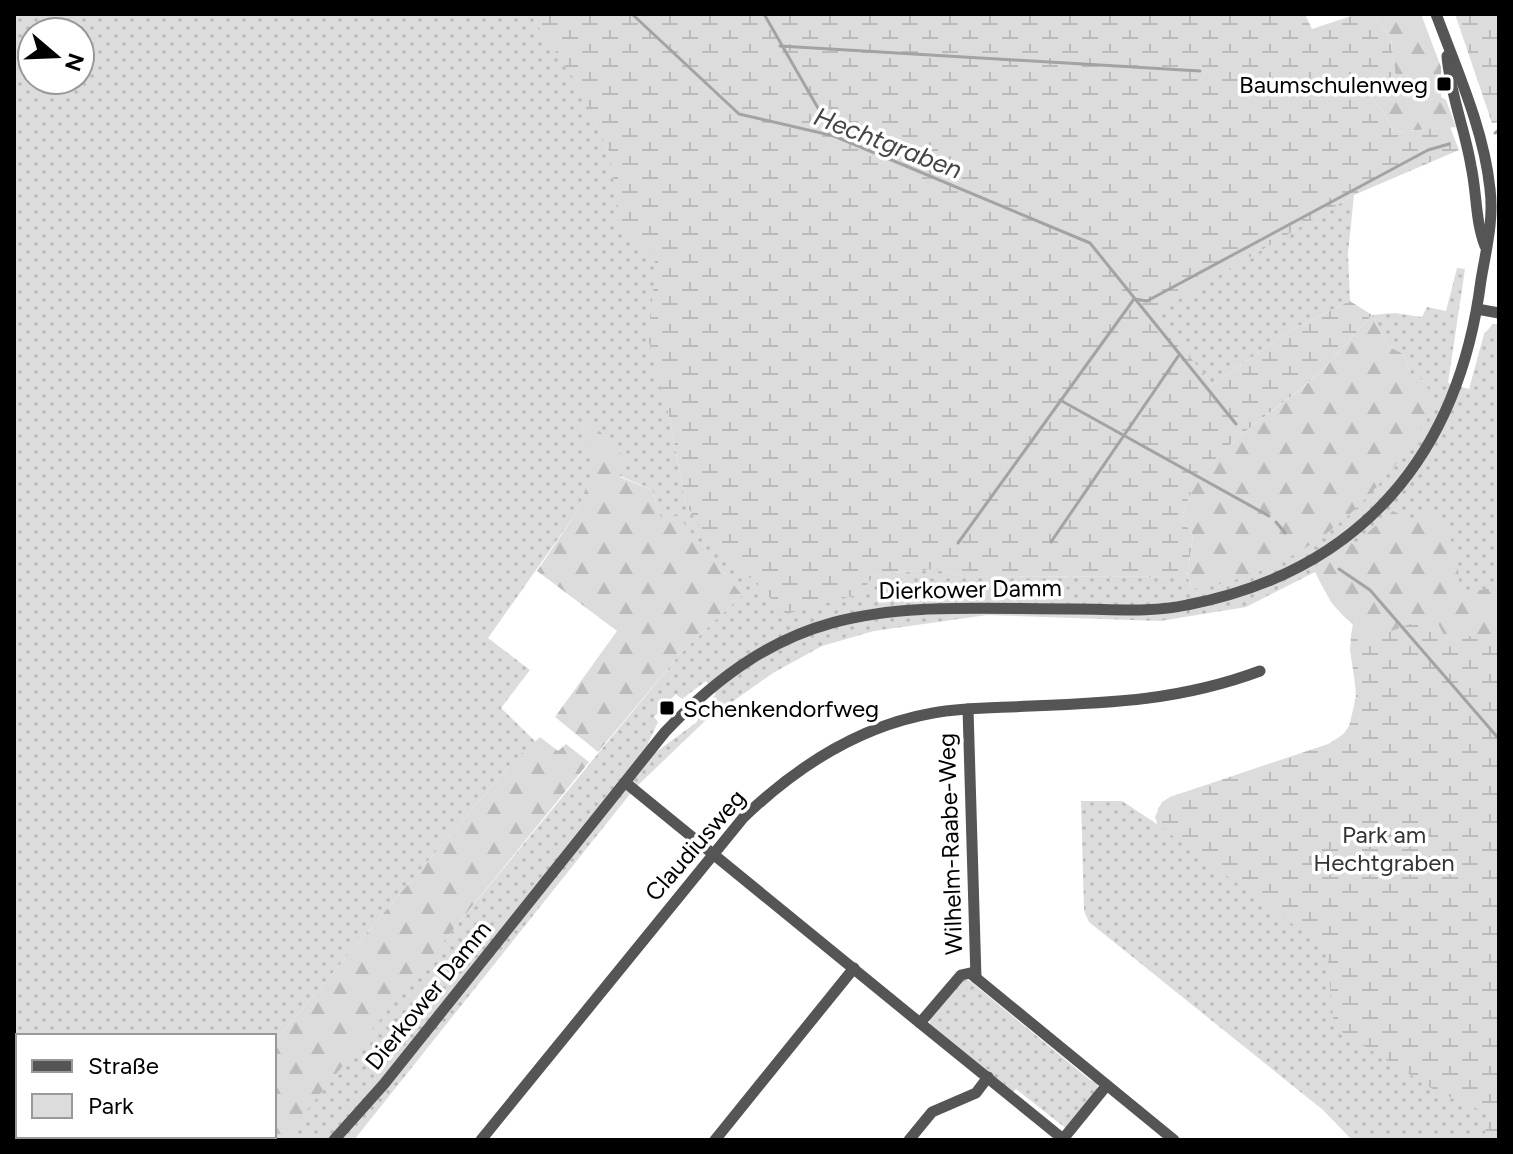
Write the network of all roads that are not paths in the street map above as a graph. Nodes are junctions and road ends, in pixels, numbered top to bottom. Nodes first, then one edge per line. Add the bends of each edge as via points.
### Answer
1 (1436, 14) edge
2 (1444, 36) junction
3 (1493, 165) edge
4 (1472, 168) junction
5 (1485, 247) junction
6 (1477, 309) junction
7 (1499, 313) edge
8 (1260, 671) dead end
9 (968, 709) junction
10 (626, 783) junction
11 (712, 854) junction
12 (854, 968) junction
13 (976, 978) junction
14 (920, 1023) junction
15 (988, 1077) junction
16 (1107, 1085) junction
17 (1063, 1139) edge
18 (334, 1140) edge
19 (481, 1140) edge
20 (715, 1140) edge
21 (909, 1140) edge
22 (1174, 1140) edge

1 - 2 street
2 - 3 street, Dierkower Damm
2 - 4 street, Dierkower Damm via 1453,99
3 - 4 street
3 - 5 street, Dierkower Damm via 1491,227
4 - 5 street, Dierkower Damm
5 - 6 street, Dierkower Damm
6 - 7 street
6 - 10 street, Dierkower Damm via 1456,392 1417,463 1374,513 1296,567 1236,593 1182,606 915,608 826,624 772,646 720,679 665,732
8 - 9 street, Claudiusweg via 1161,699
9 - 11 street, Claudiusweg via 902,720 810,763 772,790
9 - 13 street, Wilhelm-Raabe-Weg
10 - 11 street
10 - 18 street, Dierkower Damm
11 - 12 street
11 - 19 street, Claudiusweg
12 - 14 street
12 - 20 street
13 - 14 street via 961,975
13 - 16 street
14 - 15 street
15 - 17 street
15 - 21 street via 976,1093 932,1112
16 - 17 street
16 - 22 street

